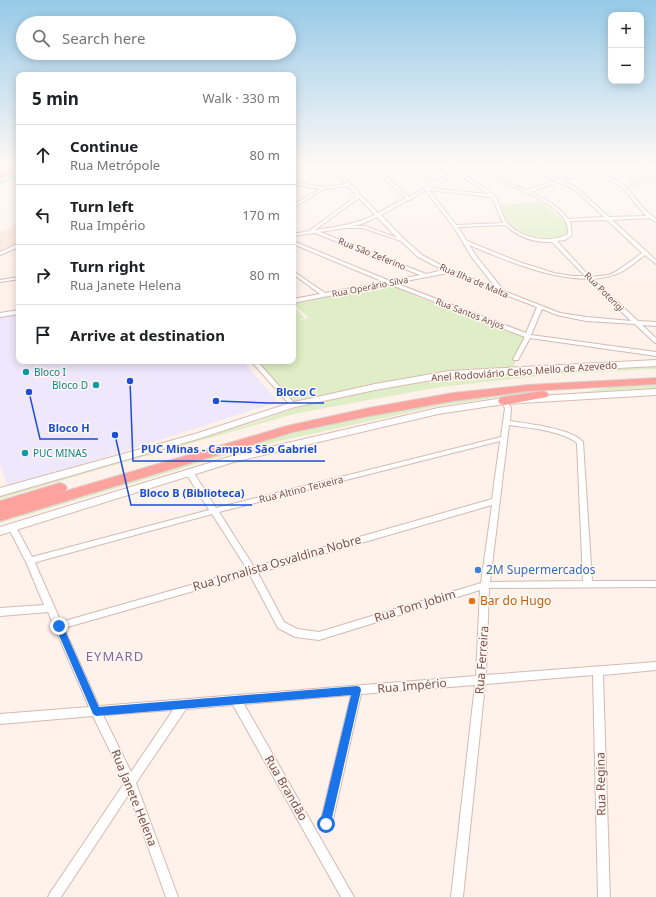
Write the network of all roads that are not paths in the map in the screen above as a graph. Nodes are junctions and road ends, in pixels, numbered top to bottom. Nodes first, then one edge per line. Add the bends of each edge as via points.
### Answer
1 (345, 206) edge
2 (369, 206) edge
3 (395, 206) edge
4 (440, 206) edge
5 (499, 206) edge
6 (552, 206) edge
7 (594, 206) edge
8 (639, 206) edge
9 (378, 215) junction
10 (648, 217) junction
11 (607, 218) junction
12 (567, 220) junction
13 (656, 221) edge
14 (386, 222) junction
15 (363, 224) junction
16 (506, 224) junction
17 (390, 226) junction
18 (455, 226) junction
19 (374, 230) junction
20 (309, 232) junction
21 (316, 232) junction
22 (296, 234) edge
23 (403, 241) junction
24 (554, 241) junction
25 (465, 242) junction
26 (296, 243) edge
27 (16, 246) edge
28 (495, 253) junction
29 (645, 253) junction
30 (0, 254) edge
31 (475, 258) junction
32 (656, 263) edge
33 (448, 271) junction
34 (296, 274) edge
35 (428, 276) junction
36 (16, 278) edge
37 (589, 278) junction
38 (0, 281) edge
39 (391, 283) junction
40 (503, 293) junction
41 (324, 295) junction
42 (296, 300) edge
43 (540, 307) junction
44 (16, 312) edge
45 (0, 315) edge
46 (635, 322) junction
47 (656, 324) edge
48 (528, 336) junction
49 (656, 341) edge
50 (516, 359) dead end
51 (655, 363) edge
52 (257, 364) edge
53 (656, 381) edge
54 (634, 382) junction
55 (656, 392) edge
56 (504, 401) junction
57 (293, 406) junction
58 (506, 423) junction
59 (504, 438) junction
60 (189, 472) junction
61 (1, 490) edge
62 (496, 501) junction
63 (0, 506) edge
64 (214, 511) junction
65 (0, 516) edge
66 (12, 527) junction
67 (0, 531) edge
68 (30, 562) junction
69 (252, 570) junction
70 (656, 584) edge
71 (485, 585) junction
72 (588, 585) junction
73 (50, 608) junction
74 (0, 612) edge
75 (59, 626) junction
76 (656, 666) edge
77 (598, 671) junction
78 (481, 680) junction
79 (357, 690) junction
80 (236, 700) junction
81 (183, 704) junction
82 (96, 711) junction
83 (0, 719) edge
84 (130, 781) junction
85 (326, 824) dead end
86 (54, 897) edge
87 (172, 897) edge
88 (348, 897) edge
89 (457, 897) edge
90 (604, 897) edge

1 - 20 street
2 - 9 street, Rua Ilha de Malta
3 - 9 street
4 - 18 street
5 - 16 street
6 - 12 street
7 - 11 street
8 - 10 street
9 - 14 street, Rua Ilha de Malta
9 - 15 street
10 - 11 street
10 - 13 street
11 - 12 street
11 - 29 street
12 - 24 street via 570,235 564,240
14 - 15 street via 375,220
14 - 17 street, Rua Ilha de Malta
15 - 19 street
15 - 21 street
16 - 18 street
16 - 24 street via 530,238
17 - 19 street
17 - 23 street, Rua Ilha de Malta
18 - 25 street
19 - 23 street
20 - 21 street
20 - 22 street
21 - 35 street, Rua São Zeferino
23 - 33 street, Rua Ilha de Malta via 420,256
24 - 37 street, Rua Potengi
25 - 28 street
25 - 31 street
26 - 39 street, Rua Santos Anjos
27 - 30 street
28 - 31 street
28 - 37 street via 563,277
29 - 32 street
29 - 37 street via 610,276
31 - 40 street
33 - 35 street, Rua Operário Silva
33 - 40 street, Rua Ilha de Malta
34 - 41 street
35 - 39 street, Rua Operário Silva
36 - 38 street
37 - 46 street, Rua Potengi
39 - 41 street, Rua Operário Silva
39 - 48 street, Rua Santos Anjos
40 - 43 street, Rua Ilha de Malta
41 - 42 street, Rua Operário Silva
43 - 46 street, Rua Ilha de Malta via 586,319
43 - 48 street
44 - 45 street
46 - 47 street, Rua Ilha de Malta
46 - 49 street, Rua Potengi
48 - 50 street
48 - 51 street, Rua Santos Anjos
51 - 57 main road, Anel Rodoviário Celso Mello de Azevedo via 449,374 375,386
51 - 63 highway, Anel Rodoviário Celso Mello de Azevedo via 445,391 358,406 281,423
52 - 57 street
53 - 54 highway, Anel Rodoviário Celso Mello de Azevedo
54 - 56 highway
54 - 65 highway, Anel Rodoviário Celso Mello de Azevedo via 528,388 453,397 369,412 291,429
55 - 56 main road
56 - 58 street, Rua Ferreira via 508,408
56 - 60 main road via 438,411 324,436
57 - 61 main road, Anel Rodoviário Celso Mello de Azevedo via 198,436
58 - 59 street, Rua Ferreira
58 - 72 street via 561,433 575,437 580,442
59 - 62 street, Rua Ferreira
59 - 64 street, Rua Altino Teixeira
60 - 64 street
60 - 66 main road
62 - 69 street, Rua Jornalista Osvaldina Nobre
62 - 71 street, Rua Ferreira
64 - 68 street, Rua Altino Teixeira
64 - 69 street
66 - 67 main road
66 - 68 street, Rua Janete Helena
68 - 73 street, Rua Janete Helena
69 - 71 street, Rua Tom Jobim via 282,625 295,633 320,636
69 - 75 street, Rua Jornalista Osvaldina Nobre
70 - 72 street, Rua Tom Jobim
71 - 72 street, Rua Tom Jobim
71 - 78 street, Rua Ferreira
73 - 74 street
73 - 75 street, Rua Janete Helena
75 - 82 street, Rua Janete Helena
76 - 77 street, Rua Império
77 - 78 street, Rua Império
77 - 90 street, Rua Regina
78 - 79 street, Rua Império
78 - 89 street, Rua Ferreira
79 - 80 street, Rua Império
79 - 85 street
80 - 81 street, Rua Império
80 - 88 street, Rua Brandão
81 - 82 street, Rua Império
81 - 84 street
82 - 83 street, Rua Império
82 - 84 street, Rua Janete Helena
84 - 86 street
84 - 87 street, Rua Janete Helena

